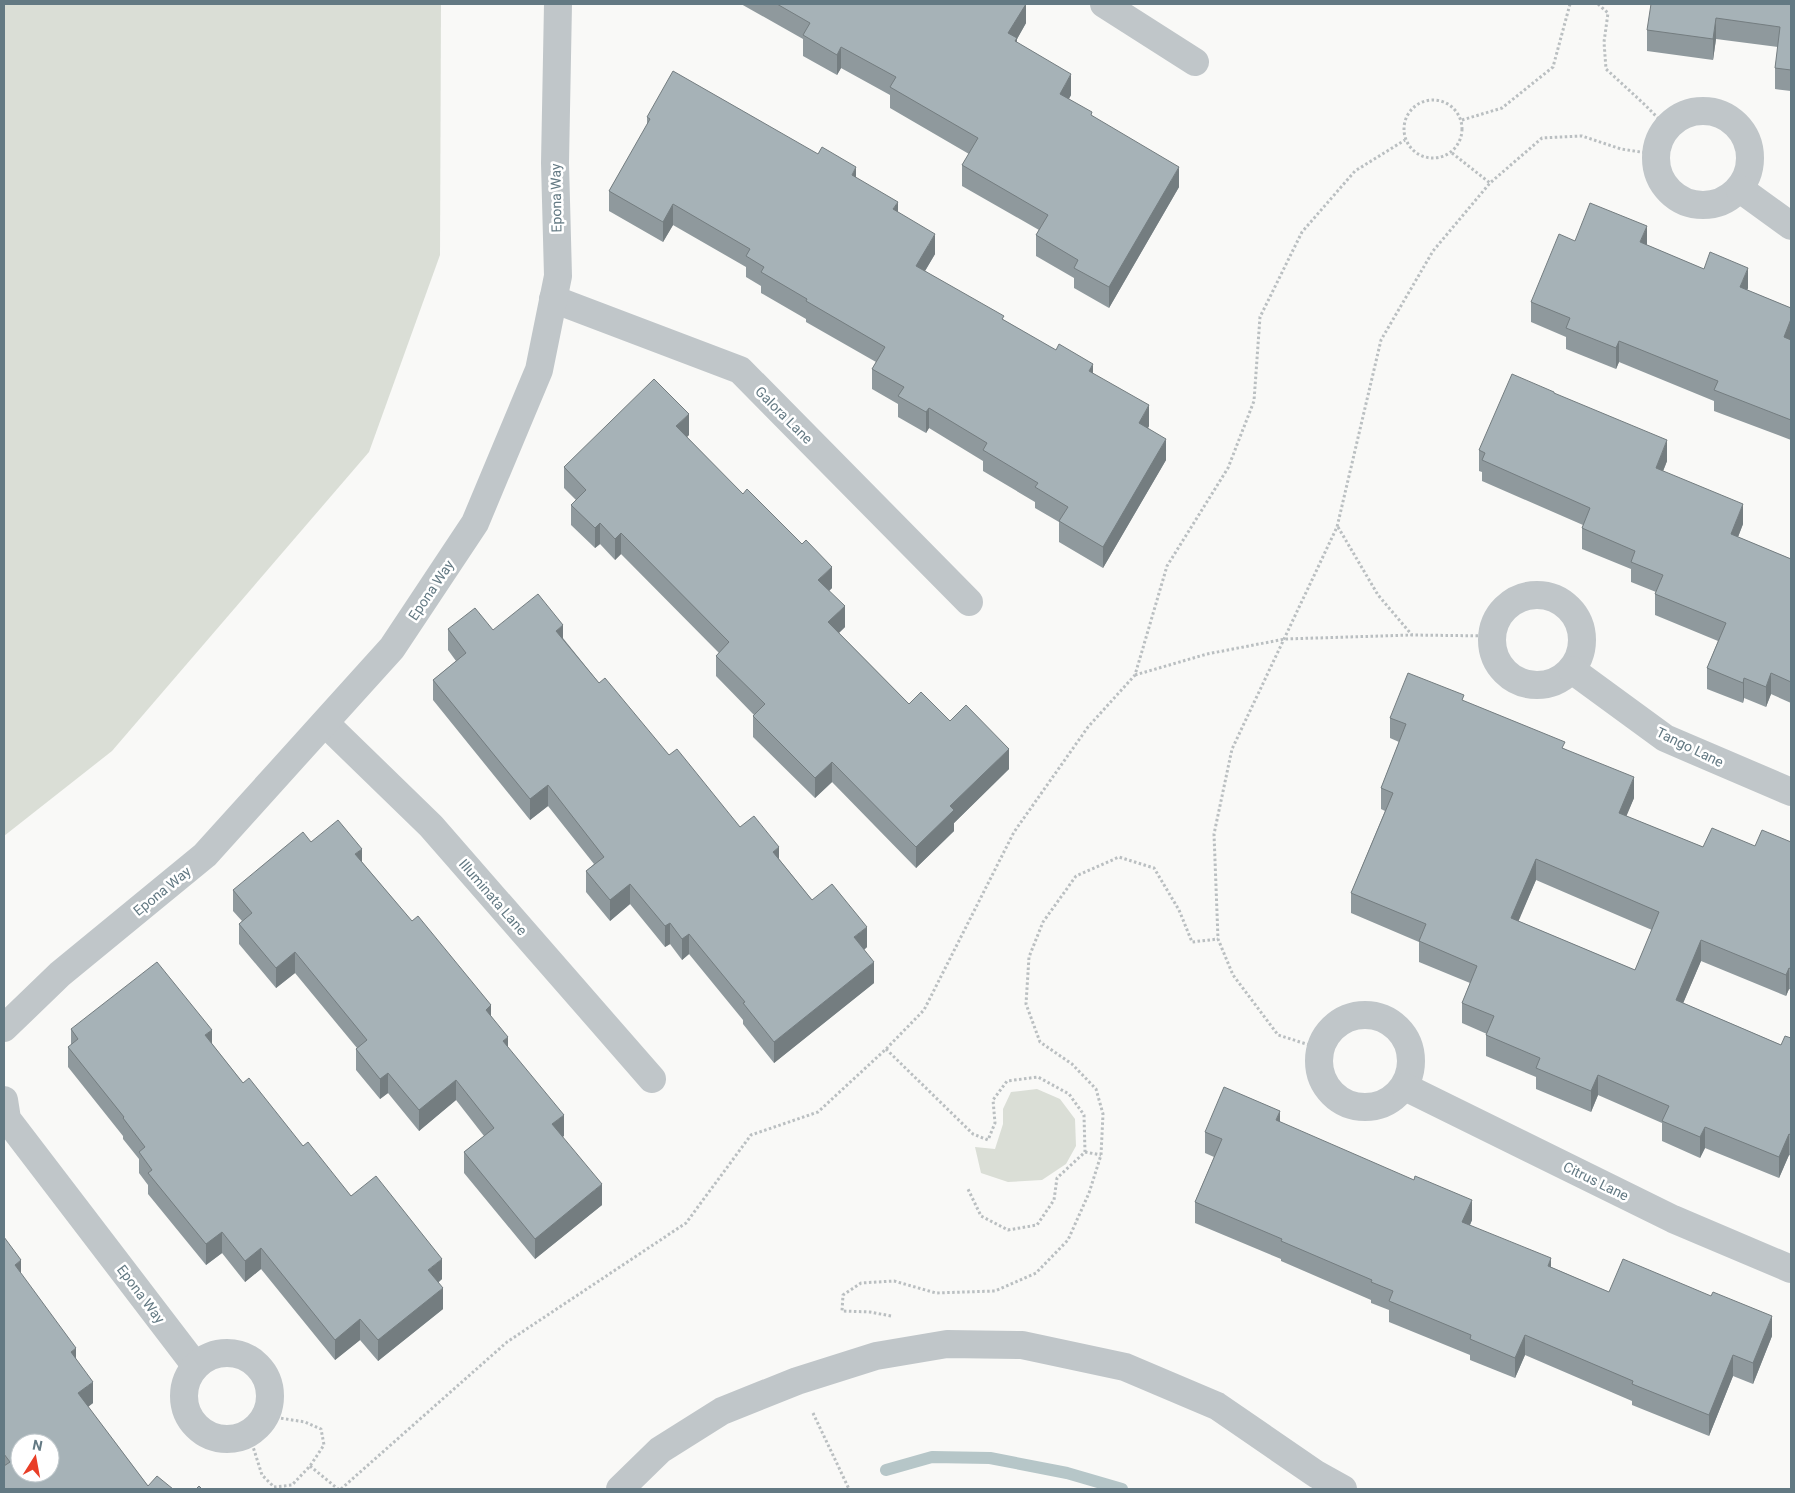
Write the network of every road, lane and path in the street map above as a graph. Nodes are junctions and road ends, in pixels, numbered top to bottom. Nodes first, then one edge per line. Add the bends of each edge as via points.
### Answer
1 (558, 4) edge
2 (1104, 4) edge
3 (1570, 4) edge
4 (1598, 4) edge
5 (1195, 62) dead end
6 (1462, 120) junction
7 (1666, 126) junction
8 (1405, 140) junction
9 (1452, 153) junction
10 (1654, 154) junction
11 (1490, 183) junction
12 (1740, 190) junction
13 (1791, 226) edge
14 (553, 299) junction
15 (1338, 527) junction
16 (969, 602) dead end
17 (1412, 635) junction
18 (1491, 636) junction
19 (1285, 639) junction
20 (1572, 670) junction
21 (1135, 675) junction
22 (325, 723) junction
23 (1791, 792) edge
24 (1218, 939) junction
25 (4, 1028) edge
26 (1320, 1048) junction
27 (886, 1049) junction
28 (652, 1079) dead end
29 (1405, 1087) junction
30 (4, 1100) edge
31 (1085, 1152) junction
32 (1101, 1156) junction
33 (967, 1187) dead end
34 (1791, 1269) edge
35 (908, 1351) junction
36 (195, 1365) junction
37 (797, 1380) junction
38 (258, 1425) junction
39 (310, 1466) junction
40 (340, 1489) edge
41 (620, 1489) edge
42 (850, 1489) edge
43 (1343, 1489) edge

1 - 14 street, Epona Way via 555,163 558,276
2 - 5 street
3 - 6 path via 1553,67 1502,108
4 - 7 path via 1608,13 1604,42 1606,69
6 - 8 path via 1450,104 1432,100 1415,106 1404,122
6 - 9 path via 1462,138
7 - 10 street
7 - 12 street via 1692,111 1722,113 1745,132 1752,162
8 - 9 path via 1417,154 1426,157 1434,159
8 - 21 path via 1355,171 1302,232 1260,317 1254,402 1228,468 1167,566
9 - 11 path
10 - 11 path via 1621,149 1582,136 1542,138
10 - 12 street via 1661,184 1684,203 1714,206
11 - 15 path via 1433,251 1380,340
12 - 13 street
14 - 16 street, Galora Lane via 740,370
14 - 22 street, Epona Way via 539,370 475,523 392,648
15 - 17 path via 1378,594
15 - 19 path
17 - 18 path
17 - 19 path
18 - 20 street via 1497,663 1519,682 1548,685
18 - 20 street via 1502,610 1527,595 1555,598 1577,616 1583,644
19 - 21 path via 1206,654
19 - 24 path via 1232,749 1214,834
20 - 23 street, Tango Lane via 1665,738
21 - 27 path via 1088,727 1014,832 924,1010
22 - 25 street, Epona Way via 205,856 60,974
22 - 28 street, Illuminata Lane via 431,826
24 - 26 path via 1233,975 1278,1035
24 - 32 path via 1192,942 1179,910 1154,868 1119,857 1076,876 1043,922 1028,957 1026,1004 1040,1042 1072,1064 1096,1089 1103,1114
26 - 29 street via 1320,1074 1333,1096 1358,1108 1384,1104
26 - 29 street via 1334,1025 1358,1014 1385,1019 1406,1036 1412,1062
27 - 31 path via 973,1134 988,1140 994,1123 993,1100 1007,1081 1038,1077 1069,1094 1084,1115
27 - 40 path via 818,1112 751,1135 686,1223 507,1342
29 - 34 street, Citrus Lane via 1673,1219
30 - 36 street, Epona Way via 7,1119
31 - 32 path
31 - 33 path via 1057,1178 1054,1200 1037,1226 1008,1230 981,1216
32 - 35 path via 1089,1194 1068,1240 1036,1273 995,1291 936,1293 894,1281 862,1283 843,1295 842,1311 900,1317
35 - 37 street via 876,1356
35 - 43 street via 947,1344 1022,1345 1125,1367 1217,1406
36 - 38 street via 184,1386 186,1412 201,1432 225,1440
36 - 38 street via 217,1352 242,1354 262,1368 272,1392
37 - 41 street via 722,1412 698,1426 660,1450
37 - 42 path
38 - 39 path via 305,1422 321,1429 324,1445
38 - 39 path via 262,1475 274,1486 292,1484
39 - 40 path

